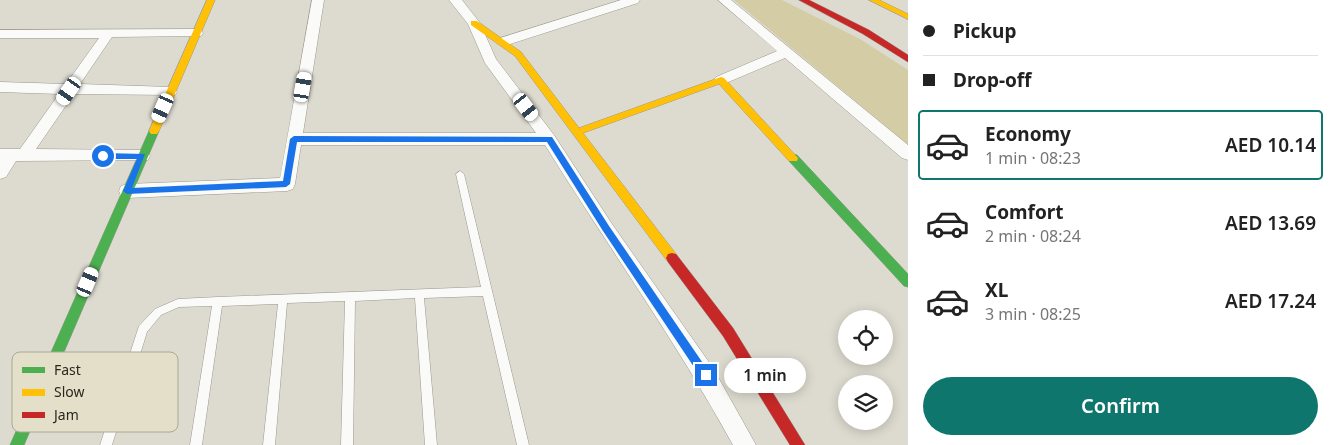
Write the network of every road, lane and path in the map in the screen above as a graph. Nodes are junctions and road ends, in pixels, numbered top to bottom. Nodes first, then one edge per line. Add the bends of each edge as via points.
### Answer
1 (211, 0) edge
2 (318, 0) edge
3 (455, 0) edge
4 (634, 0) edge
5 (724, 0) edge
6 (803, 0) edge
7 (873, 0) edge
8 (908, 17) edge
9 (474, 23) junction
10 (196, 33) junction
11 (0, 34) edge
12 (108, 34) junction
13 (502, 42) junction
14 (787, 52) junction
15 (908, 58) edge
16 (721, 80) junction
17 (0, 87) edge
18 (69, 91) junction
19 (170, 92) junction
20 (577, 132) junction
21 (294, 139) junction
22 (550, 139) junction
23 (908, 154) edge
24 (12, 155) edge
25 (142, 156) junction
26 (0, 173) edge
27 (460, 174) dead end
28 (127, 191) junction
29 (908, 282) edge
30 (488, 290) junction
31 (419, 293) junction
32 (350, 296) junction
33 (283, 299) junction
34 (218, 301) junction
35 (57, 352) edge
36 (136, 352) edge
37 (23, 432) edge
38 (110, 432) edge
39 (17, 445) edge
40 (106, 445) edge
41 (196, 445) edge
42 (269, 445) edge
43 (347, 445) edge
44 (431, 445) edge
45 (523, 445) edge
46 (745, 445) edge
47 (798, 445) edge

1 - 10 street
2 - 21 street
3 - 9 street
4 - 13 street
5 - 14 street
6 - 15 street
7 - 8 street
9 - 13 street
9 - 22 street via 490,60
10 - 12 street
10 - 19 street
11 - 12 street
12 - 18 street
13 - 20 street via 518,54
14 - 16 street
14 - 23 street
16 - 20 street
16 - 29 street
17 - 18 street
18 - 19 street
18 - 24 street
19 - 25 street
20 - 47 street via 728,332
21 - 22 street
21 - 28 street via 286,184
22 - 46 street via 606,229 706,375
24 - 25 street
24 - 26 street
25 - 28 street
27 - 30 lane
28 - 35 street
30 - 31 lane
30 - 45 lane
31 - 32 lane
31 - 44 lane
32 - 33 lane
32 - 43 lane
33 - 34 lane
33 - 42 lane
34 - 36 lane via 178,303 158,312 143,329
34 - 41 lane
37 - 39 street
38 - 40 lane

